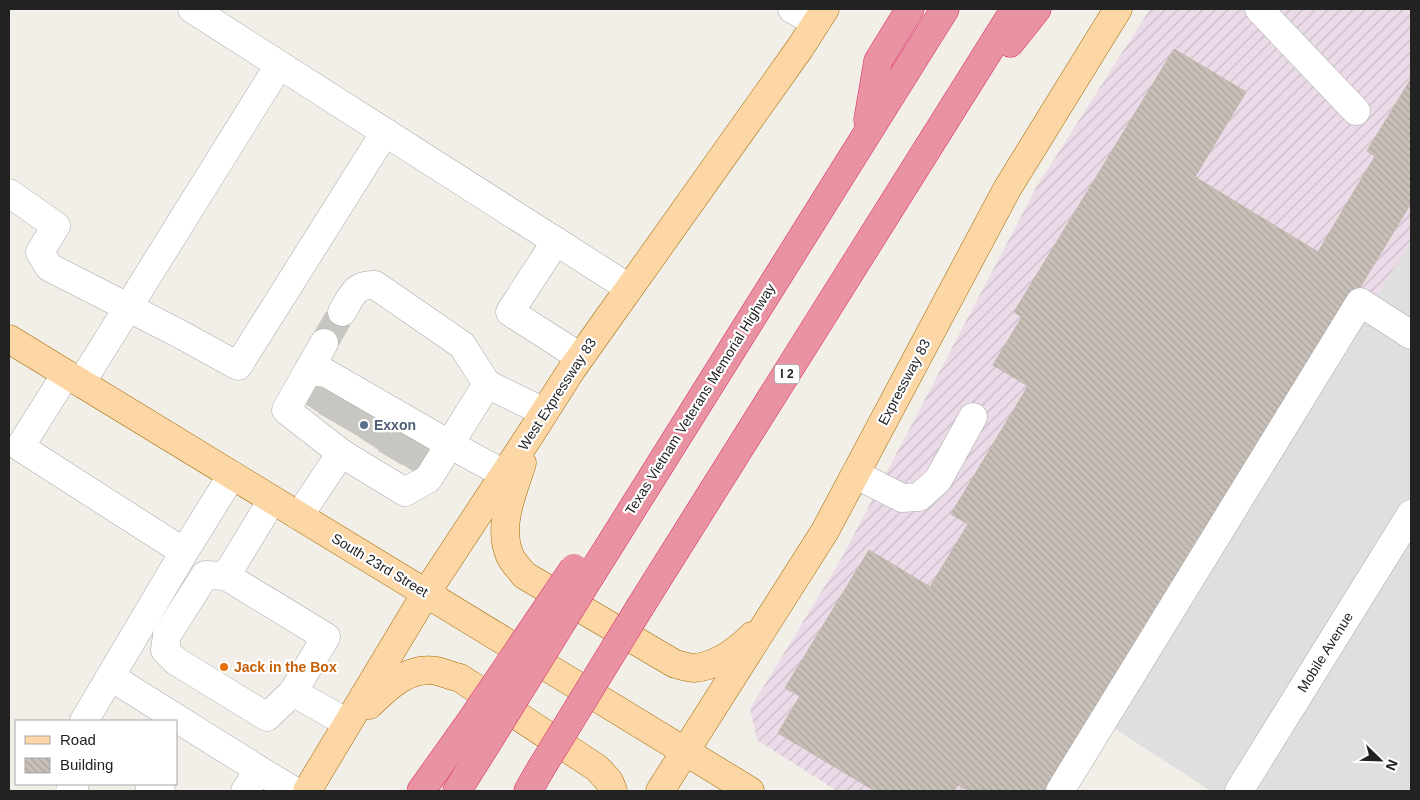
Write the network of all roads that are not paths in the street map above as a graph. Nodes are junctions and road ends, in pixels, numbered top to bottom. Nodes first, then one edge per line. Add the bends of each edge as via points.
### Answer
1 (192, 9) edge
2 (792, 9) edge
3 (910, 9) edge
4 (945, 9) edge
5 (1015, 9) edge
6 (1037, 9) edge
7 (1118, 9) edge
8 (1259, 9) edge
9 (821, 16) edge
10 (279, 65) junction
11 (1356, 111) dead end
12 (385, 132) junction
13 (866, 134) junction
14 (934, 140) junction
15 (9, 193) edge
16 (556, 241) junction
17 (629, 288) junction
18 (128, 309) junction
19 (342, 312) tunnel mouth
20 (1411, 335) edge
21 (9, 339) edge
22 (324, 343) dead end
23 (580, 357) junction
24 (74, 378) junction
25 (486, 384) junction
26 (378, 409) junction
27 (544, 412) junction
28 (974, 417) dead end
29 (530, 435) junction
30 (354, 448) junction
31 (504, 474) junction
32 (855, 474) junction
33 (232, 475) junction
34 (272, 500) junction
35 (1411, 514) edge
36 (300, 516) junction
37 (184, 552) junction
38 (226, 576) junction
39 (426, 593) junction
40 (768, 622) junction
41 (111, 677) junction
42 (293, 692) junction
43 (85, 720) edge
44 (169, 720) edge
45 (178, 726) edge
46 (345, 726) junction
47 (479, 731) junction
48 (686, 752) junction
49 (252, 781) edge
50 (534, 781) edge
51 (294, 791) edge
52 (307, 791) edge
53 (421, 791) edge
54 (457, 791) edge
55 (613, 791) edge
56 (660, 791) edge
57 (750, 791) edge
58 (1060, 791) edge
59 (1239, 791) edge

1 - 10 street
2 - 9 street
3 - 13 highway via 878,61
4 - 13 highway, Texas Vietnam Veterans Memorial Highway
5 - 14 highway, I 2
6 - 14 highway
7 - 32 main road, Expressway 83 via 1008,189
8 - 11 street
9 - 17 main road, West Expressway 83
10 - 12 street
10 - 18 street
12 - 16 street
12 - 18 street via 238,366
13 - 47 highway, Texas Vietnam Veterans Memorial Highway, bridge via 667,451 582,571
14 - 50 highway, I 2, bridge
15 - 18 street via 56,226 40,252 49,267
16 - 17 street
16 - 23 street via 510,312
17 - 23 main road, West Expressway 83
18 - 24 street
19 - 25 street via 356,288 365,284 375,285 462,345
20 - 58 street via 1360,302
21 - 24 main road, South 23rd Street
22 - 26 street
23 - 27 main road, West Expressway 83
24 - 33 main road, South 23rd Street
24 - 37 street via 20,446
25 - 26 street
25 - 27 street
26 - 30 street via 286,410
26 - 30 street via 428,479 405,492
26 - 31 street
27 - 29 main road, West Expressway 83
28 - 32 street via 938,480 919,497 902,498
29 - 31 main road, West Expressway 83
29 - 40 main road via 506,515 504,538 510,557 524,575 675,664 693,668 711,664 736,652
30 - 36 street
31 - 39 main road, West Expressway 83
32 - 40 main road, Expressway 83 via 825,531
33 - 34 main road, South 23rd Street
33 - 37 street
34 - 36 main road, South 23rd Street
34 - 38 street
35 - 59 street, Mobile Avenue
36 - 39 main road, South 23rd Street
37 - 41 street
38 - 42 street via 326,637
38 - 42 street via 205,574 167,635 165,650 176,661 267,717
39 - 46 main road, West Expressway 83
39 - 48 main road, South 23rd Street
40 - 48 main road, Expressway 83
41 - 43 street
41 - 44 street
42 - 46 street
45 - 49 street
46 - 52 main road, West Expressway 83
46 - 55 main road via 394,681 418,671 436,671 460,678 597,768
47 - 53 highway
47 - 54 highway
48 - 56 main road, Expressway 83
48 - 57 main road, South 23rd Street
49 - 51 street

